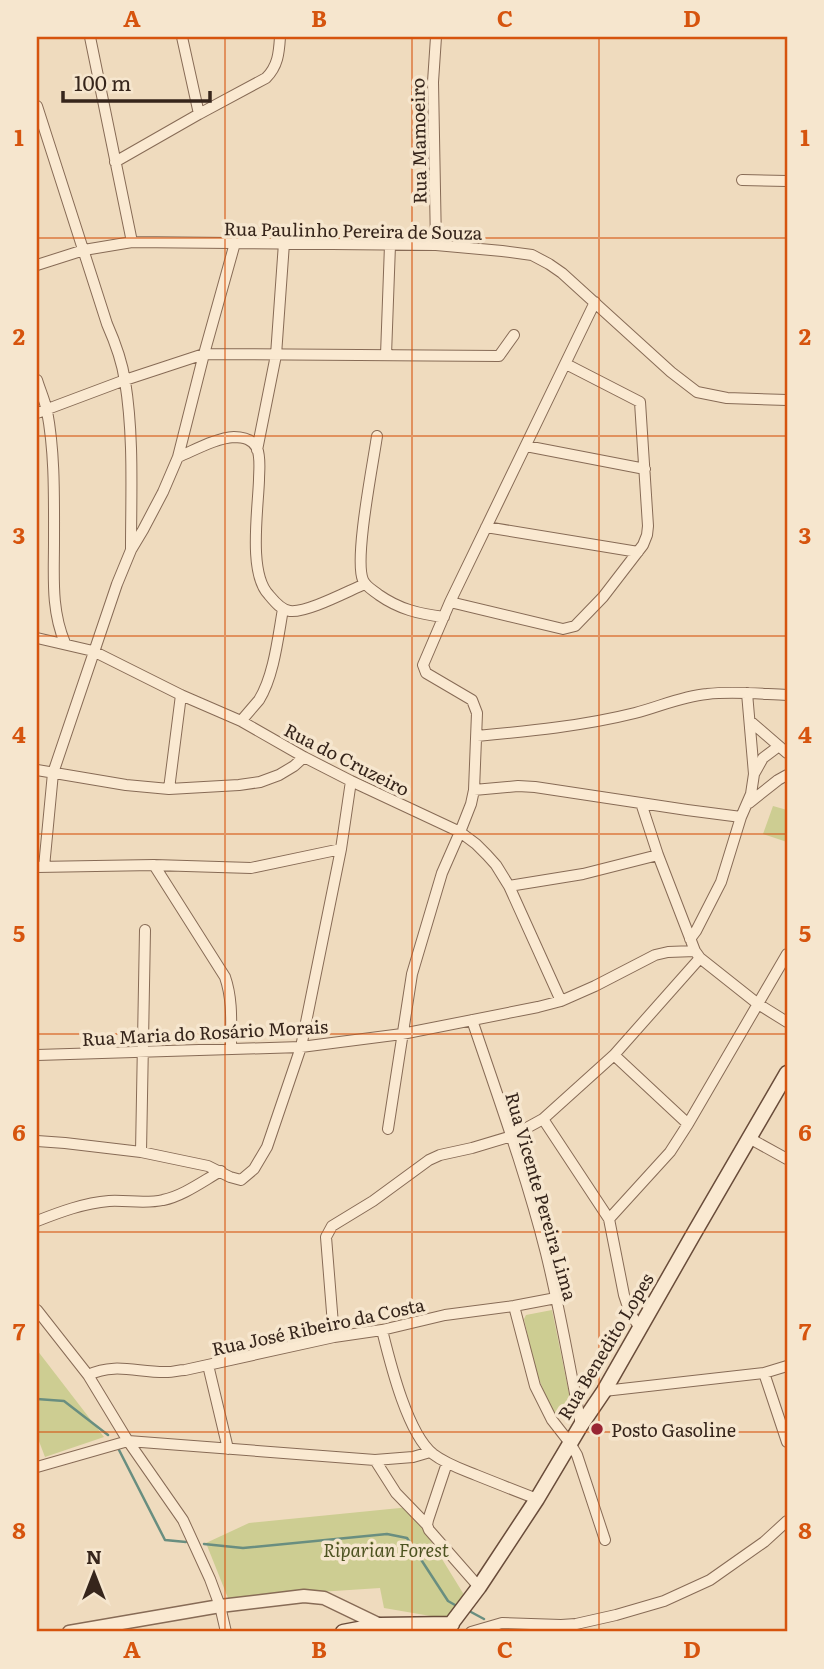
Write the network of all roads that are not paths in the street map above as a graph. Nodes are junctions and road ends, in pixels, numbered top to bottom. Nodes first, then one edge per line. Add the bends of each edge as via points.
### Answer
1 (90, 37) edge
2 (182, 37) edge
3 (280, 37) edge
4 (436, 37) edge
5 (37, 106) edge
6 (199, 114) junction
7 (115, 162) junction
8 (742, 180) dead end
9 (787, 181) edge
10 (132, 242) junction
11 (236, 243) junction
12 (284, 243) junction
13 (390, 245) junction
14 (436, 245) junction
15 (84, 250) junction
16 (37, 265) edge
17 (595, 302) junction
18 (514, 335) dead end
19 (204, 354) junction
20 (276, 355) junction
21 (386, 355) junction
22 (566, 365) junction
23 (37, 380) edge
24 (125, 380) junction
25 (787, 400) edge
26 (42, 411) edge
27 (377, 436) dead end
28 (526, 446) junction
29 (257, 450) junction
30 (178, 457) junction
31 (645, 469) junction
32 (486, 527) junction
33 (131, 550) junction
34 (638, 552) junction
35 (365, 584) junction
36 (450, 602) junction
37 (283, 609) junction
38 (444, 617) junction
39 (37, 638) edge
40 (65, 643) junction
41 (93, 651) junction
42 (747, 693) junction
43 (181, 695) junction
44 (787, 695) edge
45 (241, 721) junction
46 (750, 721) junction
47 (477, 736) junction
48 (783, 749) edge
49 (304, 757) junction
50 (37, 770) edge
51 (53, 773) junction
52 (754, 774) junction
53 (787, 775) edge
54 (352, 781) junction
55 (169, 789) junction
56 (474, 790) junction
57 (641, 803) junction
58 (748, 804) junction
59 (741, 817) junction
60 (460, 832) junction
61 (341, 849) junction
62 (658, 855) junction
63 (154, 866) junction
64 (41, 867) edge
65 (509, 886) junction
66 (145, 930) dead end
67 (690, 939) junction
68 (787, 954) edge
69 (697, 955) junction
70 (561, 1001) junction
71 (758, 1004) junction
72 (471, 1020) junction
73 (787, 1022) edge
74 (402, 1034) junction
75 (301, 1046) junction
76 (231, 1049) junction
77 (143, 1053) junction
78 (37, 1055) edge
79 (614, 1055) junction
80 (787, 1073) edge
81 (542, 1119) junction
82 (688, 1124) junction
83 (388, 1129) dead end
84 (512, 1136) junction
85 (749, 1138) junction
86 (37, 1141) edge
87 (141, 1152) junction
88 (787, 1159) edge
89 (221, 1171) junction
90 (609, 1219) junction
91 (37, 1221) edge
92 (556, 1298) junction
93 (514, 1306) junction
94 (37, 1310) edge
95 (640, 1328) junction
96 (382, 1330) junction
97 (334, 1337) junction
98 (208, 1365) junction
99 (787, 1366) edge
100 (764, 1373) junction
101 (88, 1375) junction
102 (604, 1391) junction
103 (581, 1425) junction
104 (128, 1441) junction
105 (787, 1442) edge
106 (570, 1443) junction
107 (228, 1449) junction
108 (430, 1452) junction
109 (375, 1460) junction
110 (447, 1463) junction
111 (37, 1467) edge
112 (537, 1499) junction
113 (787, 1521) edge
114 (427, 1525) junction
115 (605, 1540) dead end
116 (479, 1587) junction
117 (220, 1606) junction
118 (380, 1625) junction
119 (449, 1628) edge
120 (69, 1632) edge
121 (226, 1632) edge
122 (343, 1632) edge
123 (471, 1632) edge

1 - 7 street
2 - 6 street
3 - 6 street via 277,63 266,78
4 - 14 street, Rua Mamoeiro
5 - 15 street
6 - 7 street
7 - 10 street
8 - 9 street
10 - 11 street, Rua Paulinho Pereira de Souza
10 - 15 street, Rua Paulinho Pereira de Souza
11 - 12 street, Rua Paulinho Pereira de Souza
11 - 19 street
12 - 13 street, Rua Paulinho Pereira de Souza
12 - 20 street
13 - 14 street, Rua Paulinho Pereira de Souza
13 - 21 street
14 - 17 street, Rua Paulinho Pereira de Souza via 532,256 562,273
15 - 16 street, Rua Paulinho Pereira de Souza
15 - 24 street
17 - 22 street
17 - 25 street, Rua Paulinho Pereira de Souza via 697,392
18 - 21 street via 499,356
19 - 20 street
19 - 24 street
19 - 30 street
20 - 21 street
20 - 29 street
22 - 28 street
22 - 31 street via 640,402
23 - 26 street
24 - 26 street
24 - 33 street via 131,450
26 - 40 street via 51,449 54,603
27 - 35 street via 360,563
28 - 31 street
28 - 32 street
29 - 30 street via 251,441 230,437
29 - 37 street via 257,572 264,591
30 - 33 street
31 - 34 street via 648,526
32 - 34 street
32 - 36 street
33 - 41 street
34 - 36 street via 603,597 569,628
35 - 37 street via 308,608
35 - 38 street via 401,608
36 - 38 street
37 - 45 street via 267,681
38 - 47 street via 423,668 474,703
39 - 40 street, Rua do Cruzeiro
40 - 41 street, Rua do Cruzeiro
41 - 43 street, Rua do Cruzeiro
41 - 51 street
42 - 44 street
42 - 46 street
42 - 47 street via 695,696 579,724
43 - 45 street, Rua do Cruzeiro
43 - 55 street
45 - 49 street, Rua do Cruzeiro
46 - 48 street
46 - 52 street
47 - 56 street
48 - 52 street via 763,758
49 - 54 street, Rua do Cruzeiro
49 - 55 street via 260,782
50 - 51 street
51 - 55 street
51 - 64 street
52 - 58 street
53 - 58 street
54 - 60 street, Rua do Cruzeiro
54 - 61 street
56 - 57 street via 535,787
56 - 60 street
57 - 59 street
57 - 62 street
58 - 59 street
59 - 67 street via 721,882
60 - 65 street, Rua do Cruzeiro via 496,865
60 - 74 street via 422,935
61 - 63 street via 259,867
61 - 75 street
62 - 65 street
62 - 67 street
63 - 64 street
63 - 76 street via 225,977 230,990
65 - 70 street, Rua do Cruzeiro
66 - 77 street
67 - 69 street
68 - 71 street
69 - 70 street, Rua Maria do Rosário Morais via 655,955
69 - 71 street
69 - 79 street
70 - 72 street, Rua Maria do Rosário Morais
71 - 73 street
71 - 82 street
72 - 74 street, Rua Maria do Rosário Morais
72 - 84 street, Rua Vicente Pereira Lima
74 - 75 street, Rua Maria do Rosário Morais
74 - 83 street
75 - 76 street, Rua Maria do Rosário Morais
75 - 89 street via 267,1147 254,1169 241,1180
76 - 77 street, Rua Maria do Rosário Morais
77 - 78 street, Rua Maria do Rosário Morais
77 - 87 street
79 - 81 street
79 - 82 street
80 - 85 main road, Rua Benedito Lopes
81 - 84 street
81 - 90 street
82 - 90 street via 670,1152
84 - 92 street, Rua Vicente Pereira Lima
84 - 97 street via 429,1160 332,1226 326,1237
85 - 88 street
85 - 95 main road, Rua Benedito Lopes
86 - 87 street
87 - 89 street
89 - 91 street via 163,1200 85,1205
90 - 95 street via 624,1294
92 - 93 street, Rua José Ribeiro da Costa
92 - 103 street, Rua Vicente Pereira Lima
93 - 96 street, Rua José Ribeiro da Costa
93 - 106 street via 535,1386
94 - 101 street
95 - 102 main road, Rua Benedito Lopes
96 - 97 street, Rua José Ribeiro da Costa
96 - 108 street via 407,1410
97 - 98 street, Rua José Ribeiro da Costa
98 - 101 street, Rua José Ribeiro da Costa via 167,1372 119,1367
98 - 107 street
99 - 100 street
100 - 102 street
100 - 105 street
101 - 104 street
102 - 103 main road, Rua Benedito Lopes
103 - 106 main road, Rua Benedito Lopes
104 - 107 street
104 - 111 street
104 - 117 street via 183,1520
106 - 112 main road, Rua Benedito Lopes
106 - 115 street
107 - 109 street
108 - 109 street
108 - 110 street
109 - 114 street via 396,1493
110 - 112 street
110 - 114 street
112 - 116 main road, Rua Benedito Lopes
113 - 123 street via 710,1580 664,1601 576,1623 502,1623
114 - 116 street
116 - 119 main road, Rua Benedito Lopes
117 - 118 street via 315,1596
117 - 120 street
117 - 121 street
118 - 119 main road
118 - 122 main road

